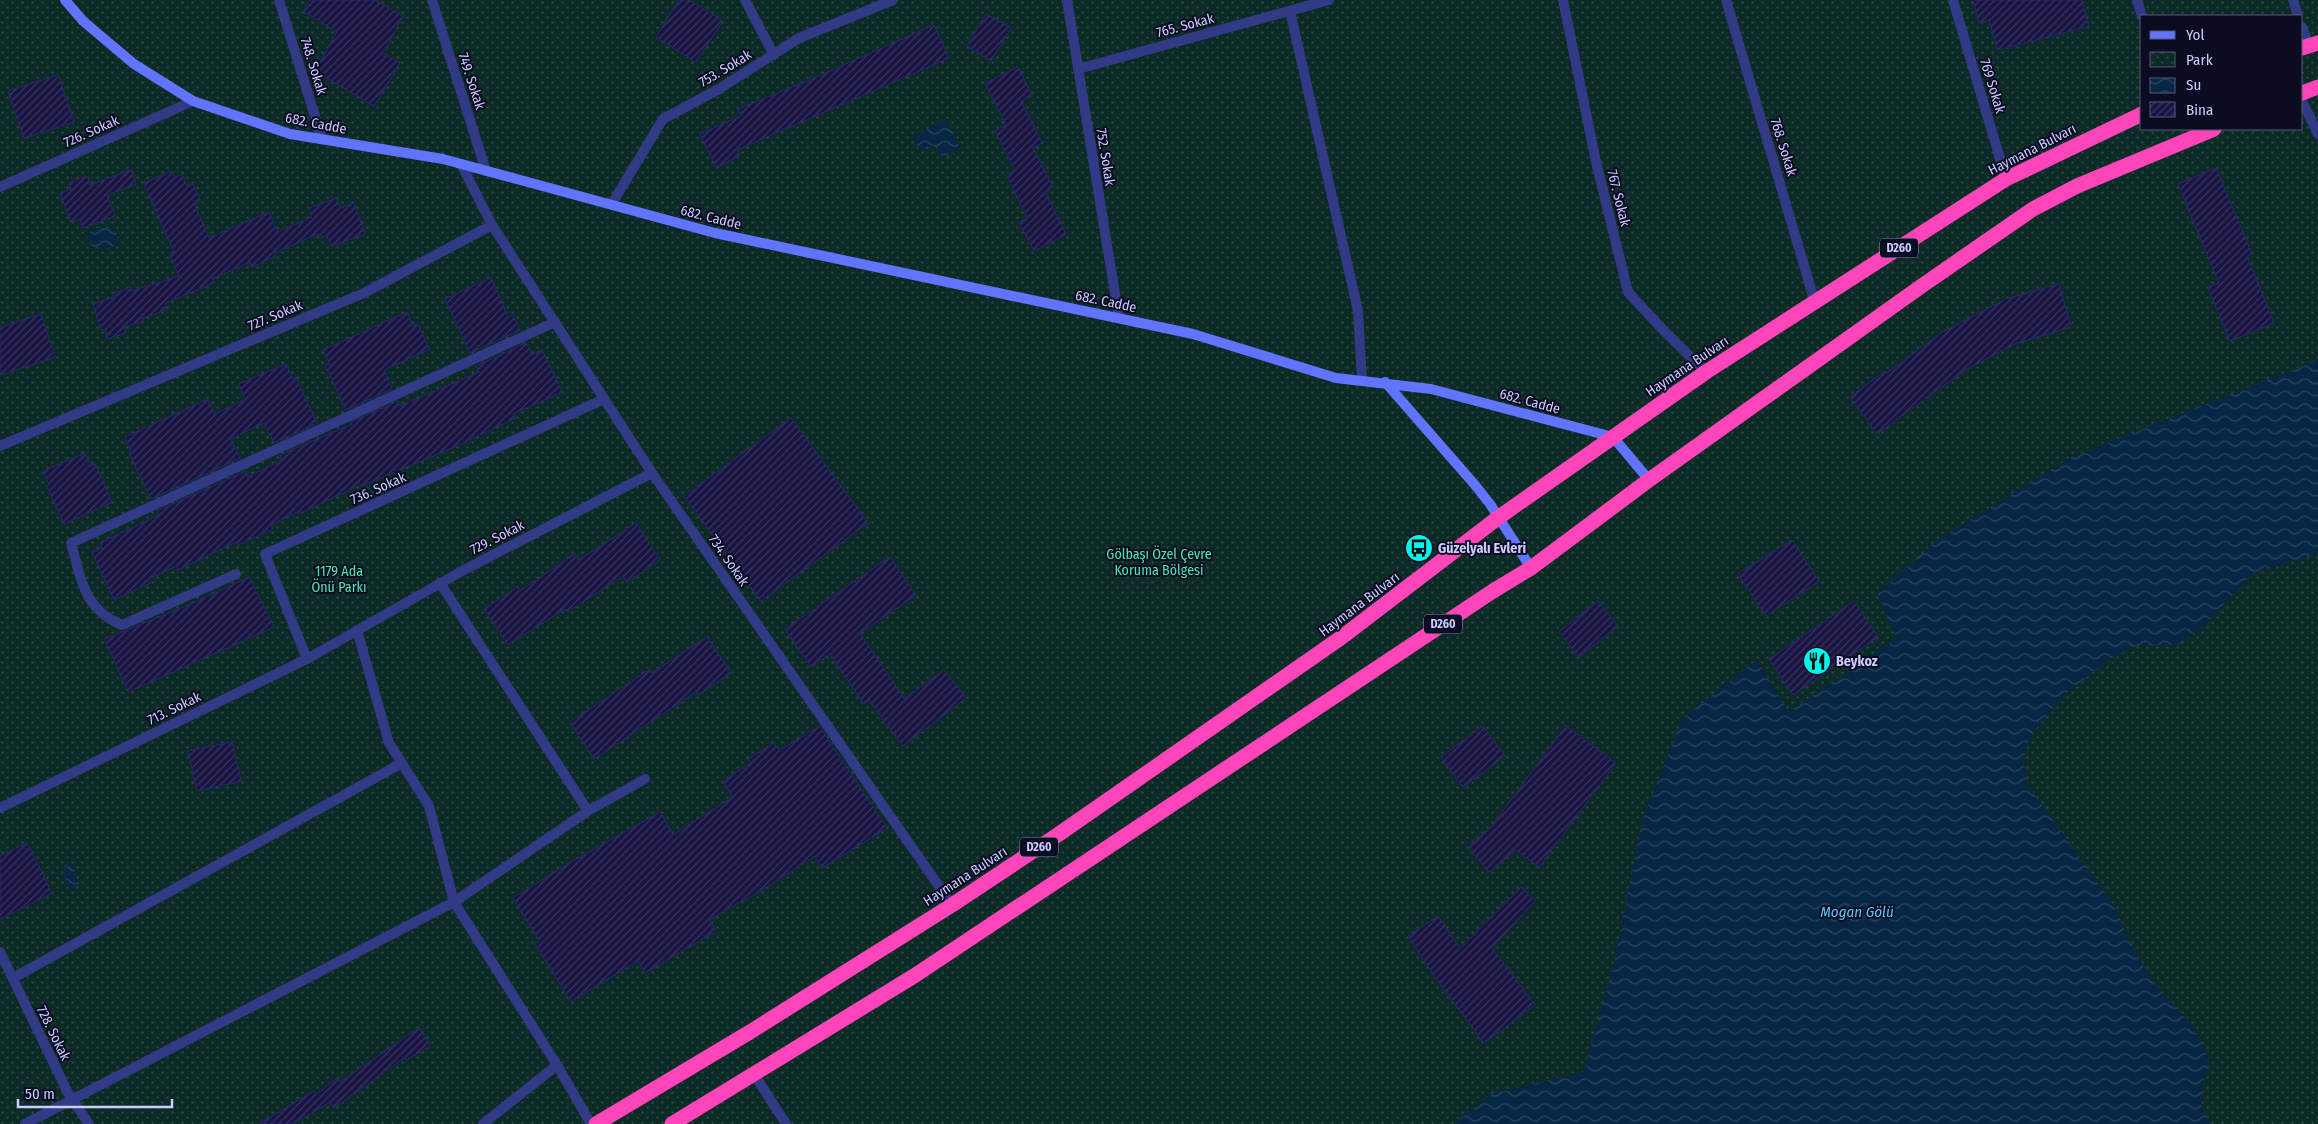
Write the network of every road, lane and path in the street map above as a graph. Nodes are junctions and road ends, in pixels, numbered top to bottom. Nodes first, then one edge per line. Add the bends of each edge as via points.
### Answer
1 (65, 0) edge
2 (279, 0) edge
3 (432, 0) edge
4 (744, 0) edge
5 (893, 0) edge
6 (1067, 0) edge
7 (1329, 0) edge
8 (1563, 0) edge
9 (1726, 0) edge
10 (1953, 0) edge
11 (2137, 0) edge
12 (2293, 0) edge
13 (1290, 11) junction
14 (2142, 15) edge
15 (2298, 15) edge
16 (2303, 29) edge
17 (2310, 45) edge
18 (774, 55) junction
19 (1078, 69) junction
20 (2318, 87) edge
21 (2303, 93) edge
22 (193, 101) junction
23 (2303, 103) edge
24 (2140, 115) edge
25 (2212, 130) edge
26 (2318, 134) edge
27 (322, 139) junction
28 (461, 164) junction
29 (486, 171) junction
30 (2006, 179) junction
31 (0, 187) edge
32 (611, 205) junction
33 (492, 225) junction
34 (1815, 303) junction
35 (1119, 318) junction
36 (555, 322) junction
37 (1706, 372) junction
38 (1362, 380) junction
39 (1385, 382) junction
40 (604, 399) junction
41 (1613, 437) junction
42 (1, 443) edge
43 (652, 473) junction
44 (1649, 480) junction
45 (1499, 517) junction
46 (1531, 568) junction
47 (236, 574) dead end
48 (440, 584) junction
49 (357, 630) junction
50 (307, 659) junction
51 (402, 763) junction
52 (645, 779) dead end
53 (0, 808) edge
54 (588, 810) junction
55 (454, 902) junction
56 (952, 905) junction
57 (0, 952) edge
58 (4, 968) edge
59 (13, 978) junction
60 (557, 1064) junction
61 (754, 1074) junction
62 (72, 1100) junction
63 (25, 1124) edge
64 (89, 1124) edge
65 (483, 1124) edge
66 (591, 1124) edge
67 (596, 1124) edge
68 (672, 1124) edge
69 (786, 1124) edge

1 - 22 main road, 682. Cadde via 83,21 134,64
2 - 27 street, 748. Sokak
3 - 29 street, 749. Sokak
4 - 18 street
5 - 18 street, 753. Sokak via 799,38
6 - 19 street, 752. Sokak
7 - 13 street, 765. Sokak
8 - 37 street, 767. Sokak via 1596,162 1628,292
9 - 34 street, 768. Sokak
10 - 30 street, 769 Sokak
11 - 14 street
12 - 15 street
13 - 19 street, 765. Sokak
13 - 38 street via 1358,311
16 - 17 street
18 - 32 street, 753. Sokak via 663,119
19 - 35 street, 752. Sokak
20 - 21 highway
22 - 27 main road, 682. Cadde via 290,134
22 - 31 street, 726. Sokak
23 - 26 street
24 - 30 highway, Haymana Bulvarı / D260
25 - 44 highway, D260 via 2077,186 2033,209
27 - 28 main road, 682. Cadde
28 - 29 main road, 682. Cadde
28 - 33 street
29 - 32 main road, 682. Cadde
30 - 34 highway, Haymana Bulvarı / D260
32 - 35 main road, 682. Cadde via 715,233
33 - 36 street, 734. Sokak
33 - 42 street, 727. Sokak via 364,293
34 - 37 highway, Haymana Bulvarı / D260
35 - 38 main road, 682. Cadde via 1193,334 1336,378
36 - 40 street, 734. Sokak
36 - 47 street via 71,543 87,597 105,616 122,625
37 - 41 highway, Haymana Bulvarı / D260
38 - 39 main road, 682. Cadde
39 - 41 main road, 682. Cadde via 1431,389
39 - 45 main road via 1445,447
40 - 43 street, 734. Sokak
40 - 50 street, 736. Sokak via 265,554
41 - 44 main road
41 - 45 highway, Haymana Bulvarı / D260
43 - 48 street, 729. Sokak
43 - 56 street, 734. Sokak
44 - 46 highway, D260
45 - 46 main road
45 - 56 highway, Haymana Bulvarı / D260 via 1342,638
46 - 61 highway, D260 via 914,976
48 - 49 street, 729. Sokak
48 - 54 street
49 - 50 street, 713. Sokak
49 - 51 street via 389,743
50 - 53 street, 713. Sokak
51 - 55 street via 429,806
51 - 59 street
52 - 54 street
54 - 55 street
55 - 60 street
55 - 62 street
56 - 67 highway, Haymana Bulvarı / D260
57 - 58 street, 728. Sokak
58 - 59 street, 728. Sokak
59 - 62 street, 728. Sokak
60 - 65 street
60 - 66 street
61 - 68 highway, D260
61 - 69 street
62 - 63 street
62 - 64 street, 728. Sokak

